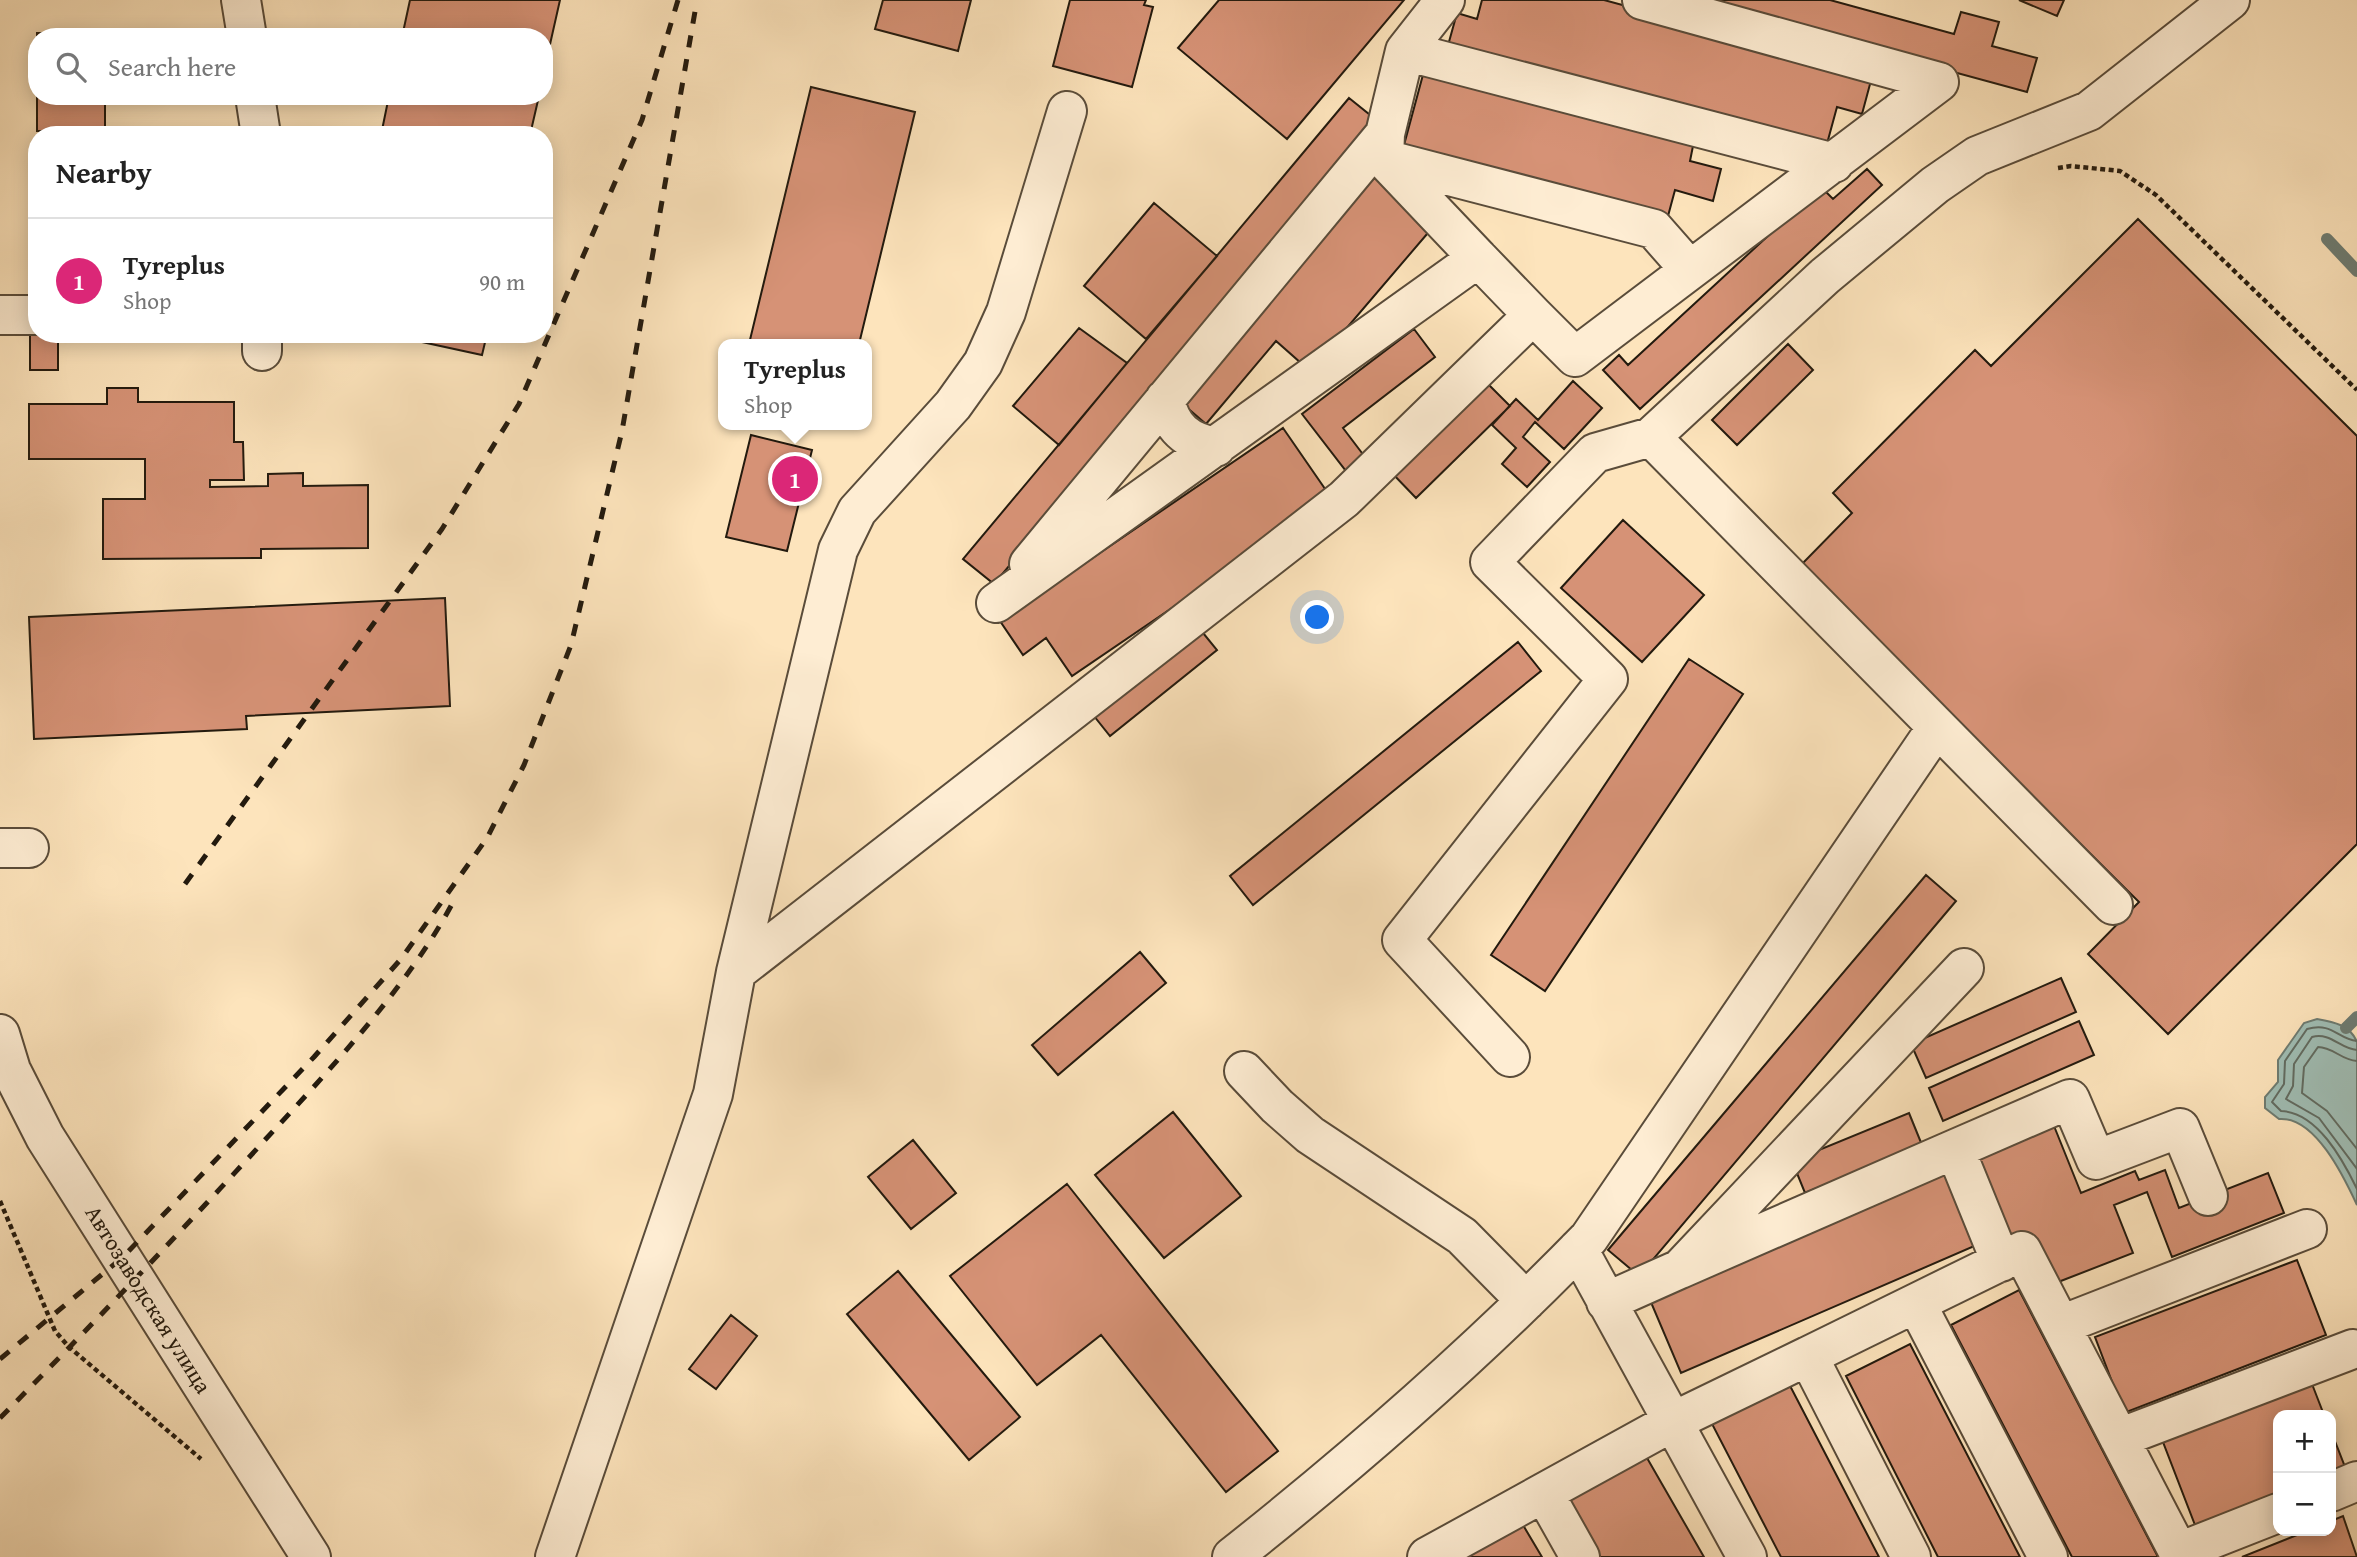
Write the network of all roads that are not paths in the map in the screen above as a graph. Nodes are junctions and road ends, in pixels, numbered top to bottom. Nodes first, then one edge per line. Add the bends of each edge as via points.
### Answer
1 (241, 0) edge
2 (1445, 0) edge
3 (1642, 0) edge
4 (2230, 0) edge
5 (246, 28) edge
6 (1405, 51) junction
7 (256, 105) edge
8 (1067, 111) dead end
9 (260, 126) edge
10 (1385, 146) junction
11 (1834, 163) junction
12 (1478, 258) junction
13 (1690, 270) junction
14 (28, 315) edge
15 (0, 316) edge
16 (1533, 316) junction
17 (1166, 399) junction
18 (1651, 437) junction
19 (1216, 447) junction
20 (1937, 727) junction
21 (2113, 905) dead end
22 (1964, 968) dead end
23 (736, 972) junction
24 (0, 1034) edge
25 (1510, 1057) dead end
26 (6, 1069) edge
27 (1244, 1071) dead end
28 (1955, 1149) junction
29 (1758, 1186) junction
30 (2208, 1196) dead end
31 (1778, 1226) junction
32 (2307, 1229) dead end
33 (1578, 1250) junction
34 (2001, 1262) junction
35 (1680, 1269) junction
36 (1526, 1301) junction
37 (1606, 1302) junction
38 (1916, 1303) junction
39 (2061, 1325) junction
40 (2353, 1349) dead end
41 (1808, 1356) junction
42 (1672, 1422) junction
43 (2119, 1438) junction
44 (2357, 1481) edge
45 (2336, 1490) edge
46 (1544, 1493) junction
47 (2273, 1515) edge
48 (2180, 1555) edge
49 (311, 1557) edge
50 (555, 1557) edge
51 (1233, 1557) edge
52 (1427, 1557) edge
53 (1580, 1557) edge
54 (1747, 1557) edge
55 (1911, 1557) edge
56 (2048, 1557) edge

1 - 5 street
2 - 6 street
3 - 11 street via 1939,82
4 - 18 street via 2089,111 1976,156 1935,185 1825,275
6 - 10 street
6 - 11 street
7 - 9 street
8 - 23 street via 1006,312 983,363 953,405 858,511 838,550
10 - 12 street
10 - 13 street via 1654,229
10 - 17 street
11 - 13 street
12 - 16 street
12 - 19 street
13 - 16 street via 1575,357
14 - 15 street
16 - 23 street via 1344,499
17 - 19 street via 1179,432
17 - 19 street via 996,603
18 - 20 street
18 - 25 street via 1595,453 1490,562 1608,679 1402,940
20 - 21 street
20 - 33 street
22 - 29 street
23 - 50 street via 713,1094
24 - 26 street, Автозаводская улица
26 - 49 street, Автозаводская улица
27 - 36 street via 1310,1135 1462,1236
28 - 30 street via 2070,1099 2096,1160 2180,1128
28 - 31 street
28 - 34 street
29 - 31 street via 1755,1209 1760,1218
29 - 35 street
31 - 35 street
32 - 39 street
33 - 36 street
33 - 37 street
34 - 38 street
34 - 39 street via 2022,1251
35 - 37 street
36 - 51 street via 1323,1485
37 - 42 street
38 - 41 street
38 - 56 street
39 - 43 street
40 - 43 street
41 - 42 street
41 - 55 street
42 - 46 street
42 - 54 street
43 - 48 street
44 - 45 street
46 - 52 street
46 - 53 street
47 - 48 street

